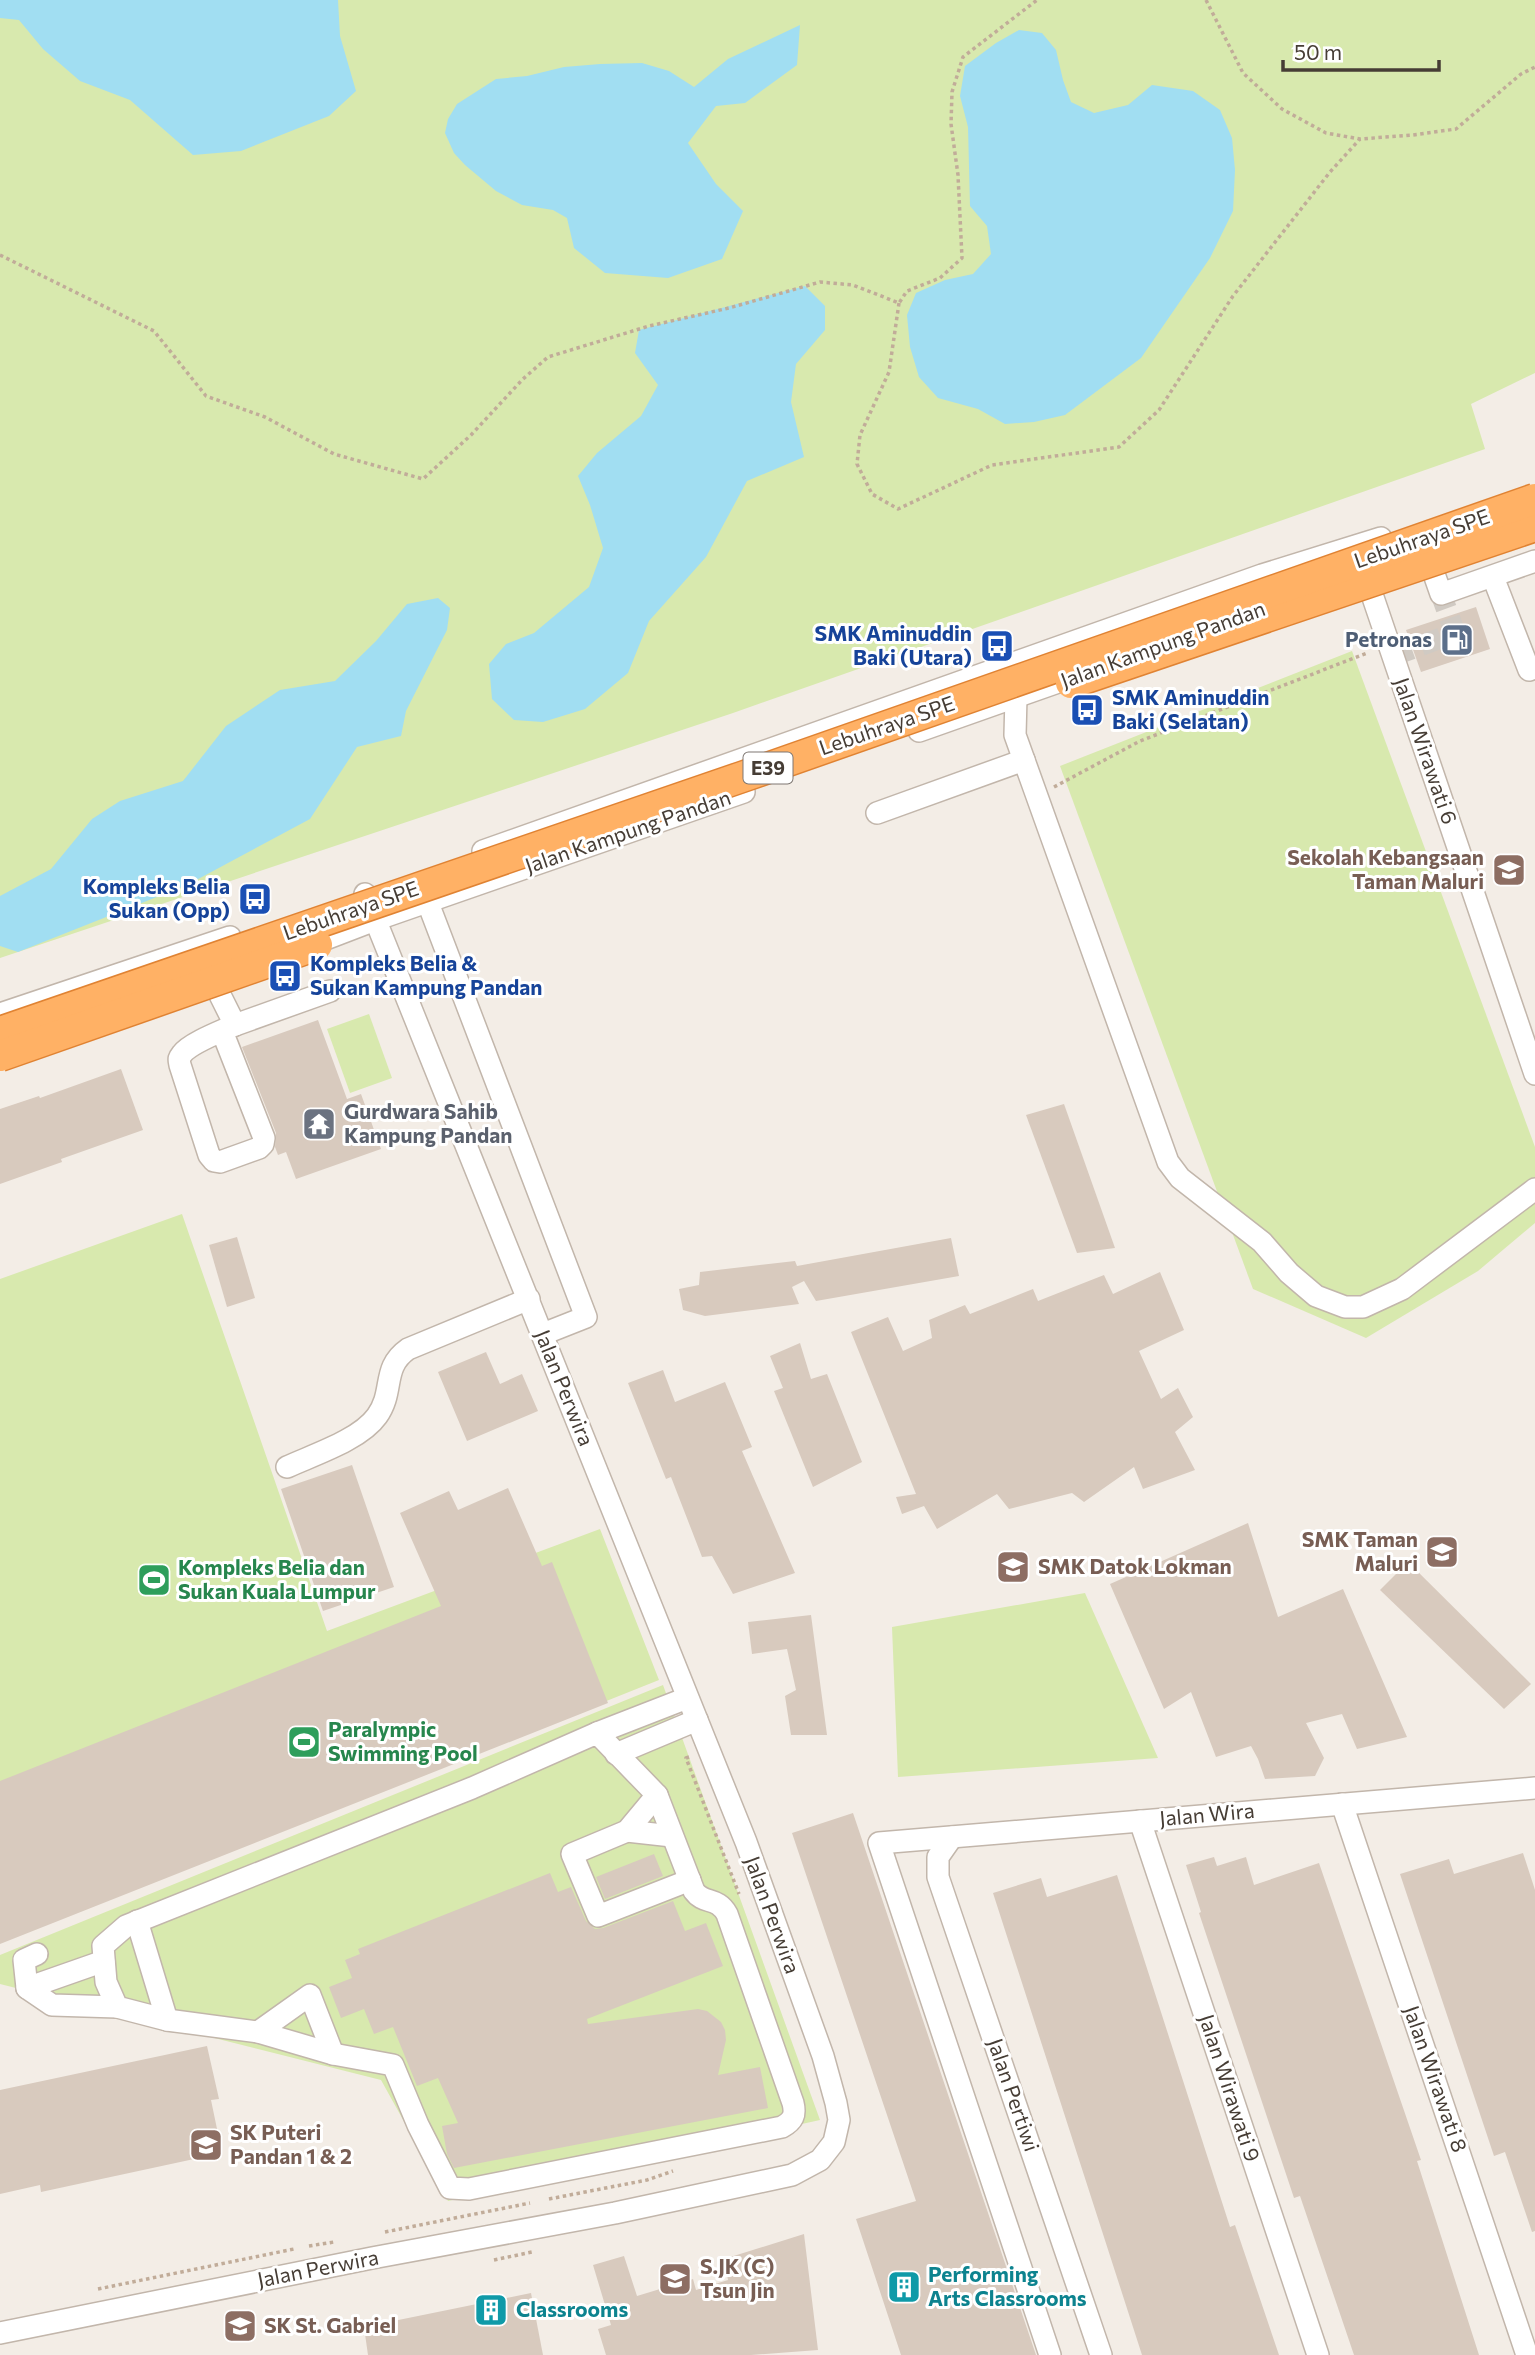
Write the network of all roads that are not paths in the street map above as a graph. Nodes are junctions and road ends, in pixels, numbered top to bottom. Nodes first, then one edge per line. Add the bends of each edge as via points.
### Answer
1 (1535, 492) edge
2 (1535, 499) edge
3 (1535, 515) edge
4 (1535, 526) edge
5 (1417, 527) junction
6 (1355, 546) junction
7 (1425, 551) junction
8 (1535, 561) edge
9 (1364, 573) junction
10 (1493, 577) junction
11 (1535, 668) edge
12 (1016, 697) junction
13 (1024, 760) junction
14 (877, 813) dead end
15 (365, 892) junction
16 (428, 903) junction
17 (375, 920) junction
18 (213, 981) junction
19 (330, 991) dead end
20 (0, 1014) edge
21 (228, 1028) junction
22 (0, 1032) edge
23 (0, 1056) edge
24 (1535, 1074) edge
25 (1535, 1189) edge
26 (529, 1299) junction
27 (543, 1334) junction
28 (287, 1467) dead end
29 (687, 1698) junction
30 (696, 1720) junction
31 (597, 1733) junction
32 (617, 1754) junction
33 (1535, 1788) edge
34 (657, 1795) junction
35 (1342, 1804) junction
36 (1140, 1821) junction
37 (627, 1831) junction
38 (672, 1836) junction
39 (952, 1837) junction
40 (690, 1880) junction
41 (137, 1922) junction
42 (37, 1954) dead end
43 (104, 1961) junction
44 (27, 1988) junction
45 (117, 2007) junction
46 (167, 2020) junction
47 (258, 2032) junction
48 (333, 2054) junction
49 (0, 2333) edge
50 (1050, 2355) edge
51 (1101, 2355) edge
52 (1318, 2355) edge
53 (1527, 2355) edge

1 - 5 street, Jalan Kampung Pandan
2 - 22 highway, Lebuhraya SPE / E39, bridge
3 - 7 street, Jalan Kampung Pandan
4 - 23 highway, Lebuhraya SPE / E39, bridge via 761,789
5 - 6 street, Jalan Kampung Pandan
5 - 7 street
6 - 9 street, Jalan Wirawati 6
6 - 15 street, Jalan Kampung Pandan
7 - 9 street, Jalan Kampung Pandan
7 - 10 street via 1441,594
8 - 10 street
9 - 12 street, Jalan Kampung Pandan
9 - 24 street, Jalan Wirawati 6
10 - 11 street via 1530,670
12 - 13 street via 1015,734
12 - 16 street, Jalan Kampung Pandan
13 - 14 street
13 - 25 street via 1168,1162 1180,1178 1262,1242 1316,1296 1345,1307 1363,1307 1402,1289
15 - 17 street, Jalan Perwira
15 - 20 street, Jalan Kampung Pandan
16 - 17 street, Jalan Kampung Pandan
16 - 27 street via 586,1317
17 - 18 street, Jalan Kampung Pandan
17 - 26 street, Jalan Perwira
18 - 21 street
18 - 23 street, Jalan Kampung Pandan
19 - 21 street
21 - 21 street via 264,1138 259,1148 220,1162 209,1155 179,1058 183,1051
26 - 27 street, Jalan Perwira
26 - 28 street via 408,1349 393,1362 384,1401 370,1425
27 - 29 street, Jalan Perwira
29 - 30 street, Jalan Perwira
29 - 31 street
30 - 32 street
30 - 49 street, Jalan Perwira via 746,1842 823,2056 839,2120 834,2142 820,2160 792,2175 629,2210
31 - 32 street
31 - 41 street
32 - 34 street
33 - 35 street, Jalan Wira
34 - 37 street
34 - 38 street
35 - 36 street, Jalan Wira
35 - 53 street, Jalan Wirawati 8
36 - 39 street, Jalan Wira
36 - 52 street, Jalan Wirawati 9
37 - 38 street
37 - 40 street via 572,1854 598,1916
38 - 40 street
39 - 50 street, Jalan Wira via 879,1843
39 - 51 street, Jalan Pertiwi via 938,1857 938,1877
40 - 48 street via 698,1897 718,1902 727,1914 793,2103 794,2117 782,2127 469,2189 450,2188 393,2065
41 - 43 street via 103,1946
41 - 46 street
42 - 44 street via 24,1960
43 - 44 street
43 - 45 street via 106,1982
44 - 45 street via 52,2005
45 - 46 street
46 - 47 street
47 - 48 street
47 - 48 street via 310,1995

